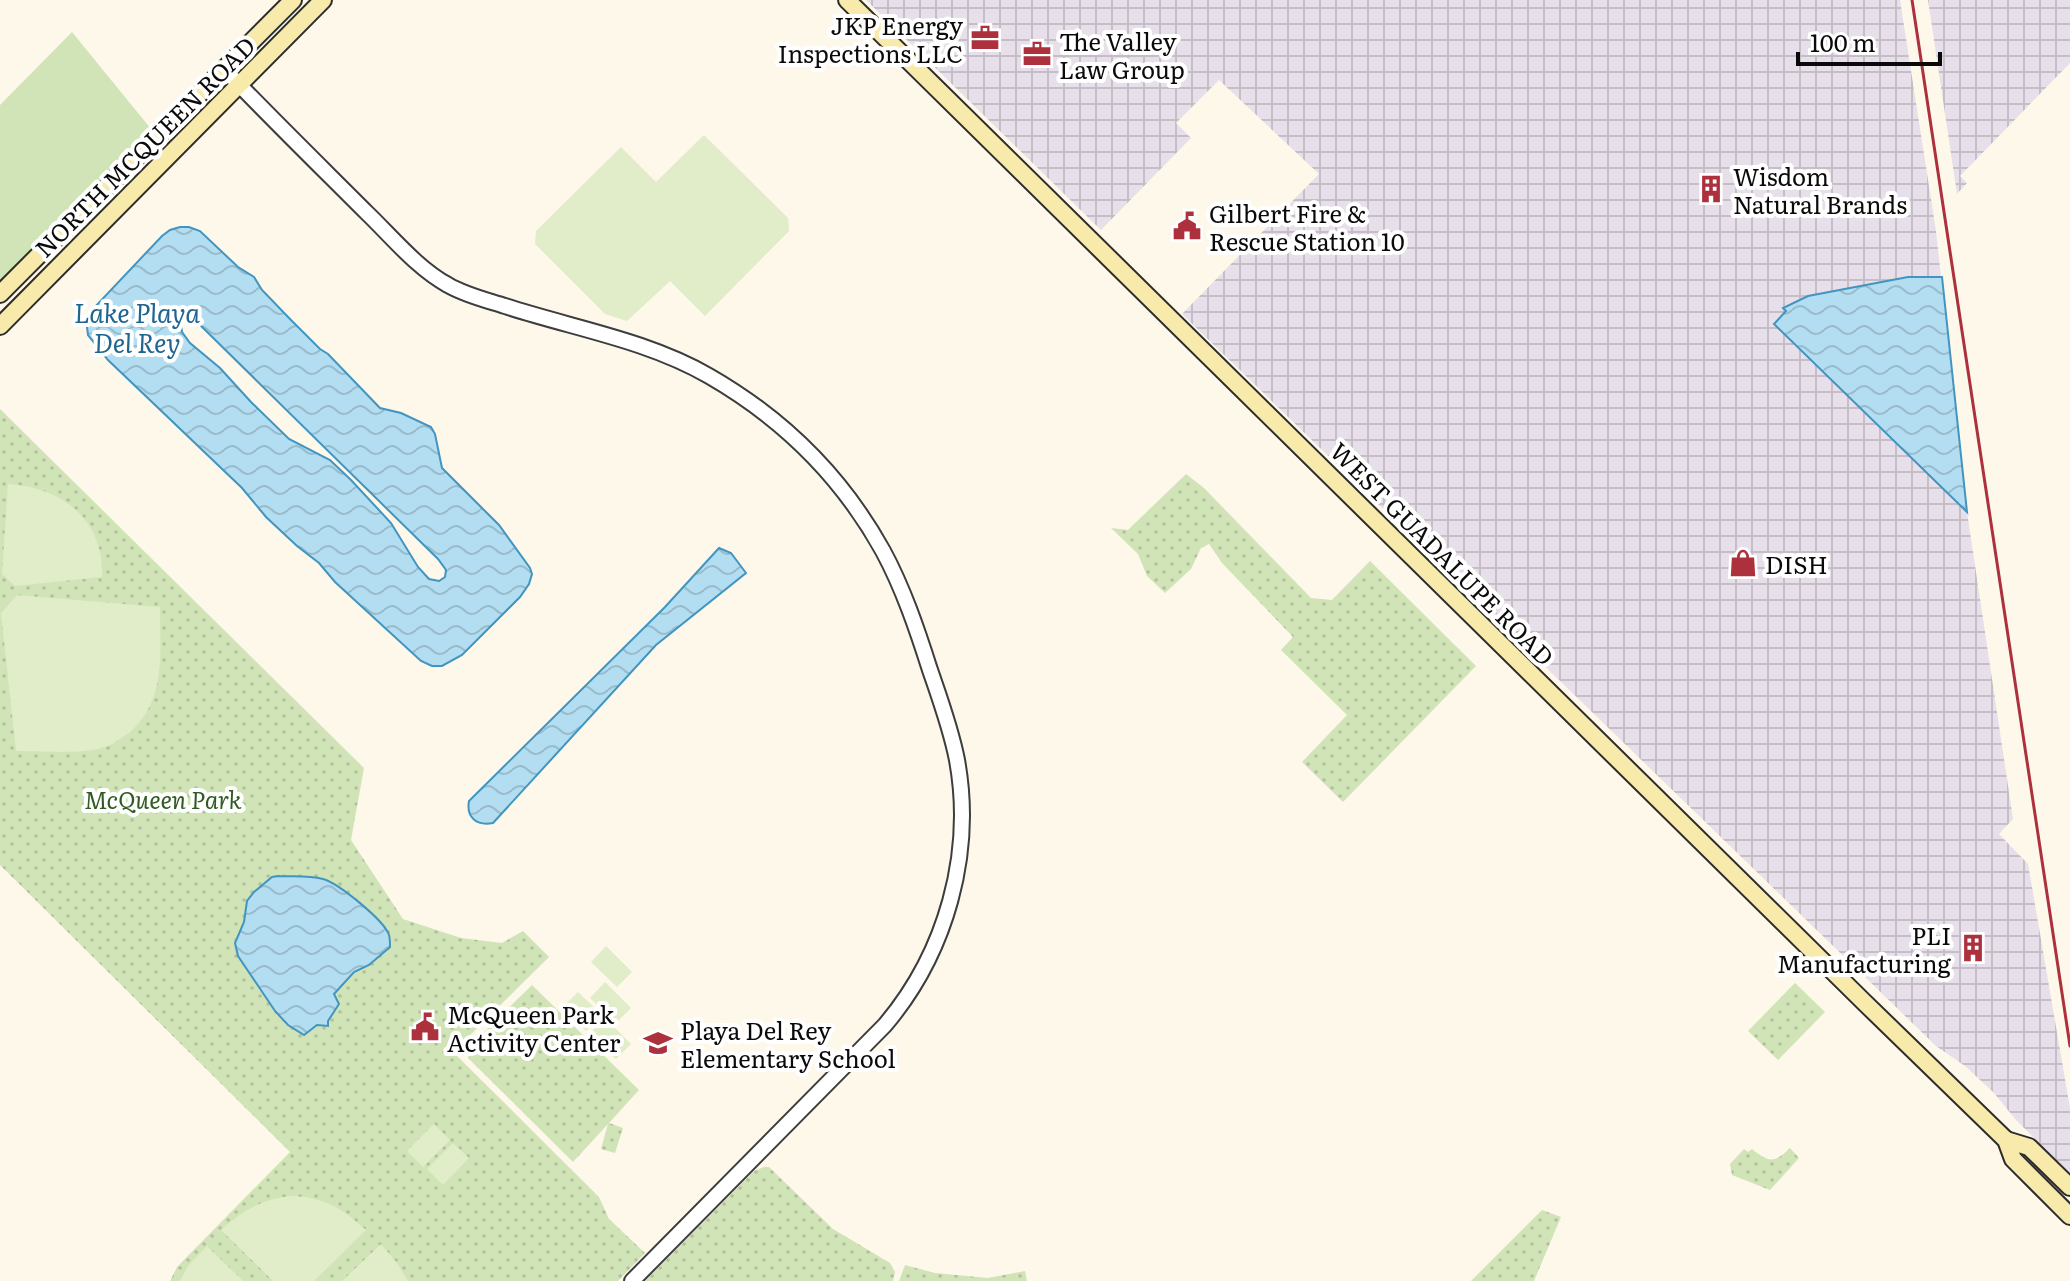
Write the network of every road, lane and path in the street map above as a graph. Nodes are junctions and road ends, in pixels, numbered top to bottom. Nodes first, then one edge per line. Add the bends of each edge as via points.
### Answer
1 (293, 0) edge
2 (323, 0) edge
3 (847, 0) edge
4 (224, 69) junction
5 (239, 85) junction
6 (0, 294) edge
7 (0, 326) edge
8 (2006, 1140) junction
9 (2070, 1187) edge
10 (2070, 1216) edge
11 (632, 1281) edge

1 - 4 main road, NORTH MCQUEEN ROAD
2 - 5 main road, NORTH MCQUEEN ROAD
3 - 8 main road, WEST GUADALUPE ROAD
4 - 5 street
4 - 6 main road, NORTH MCQUEEN ROAD
5 - 7 main road, NORTH MCQUEEN ROAD
5 - 11 street via 447,285 642,347 707,375 779,424 837,482 884,552 950,733 960,781 957,877 929,958 901,1006 858,1053
8 - 9 main road, WEST GUADALUPE ROAD via 2029,1147
8 - 10 main road, WEST GUADALUPE ROAD via 2013,1159

